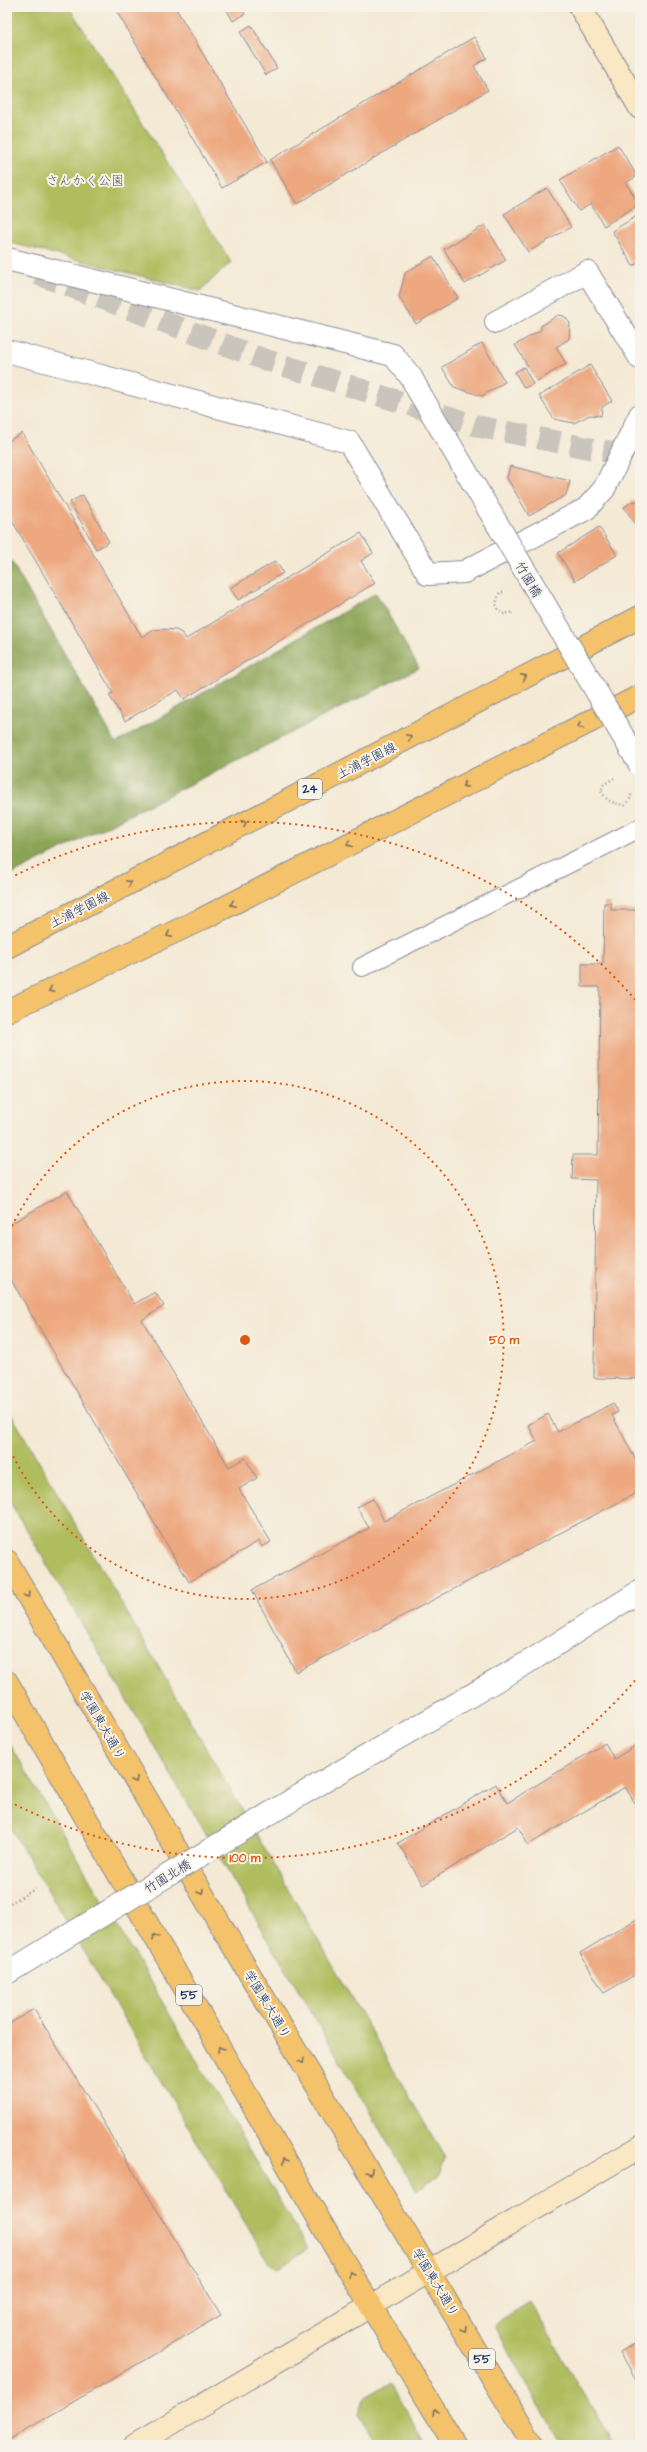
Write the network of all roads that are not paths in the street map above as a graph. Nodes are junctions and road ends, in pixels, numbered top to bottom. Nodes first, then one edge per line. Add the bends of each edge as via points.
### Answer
1 (580, 7) edge
2 (640, 108) edge
3 (7, 259) edge
4 (496, 322) dead end
5 (7, 351) edge
6 (640, 358) edge
7 (640, 415) edge
8 (640, 617) edge
9 (640, 696) edge
10 (640, 765) edge
11 (640, 828) edge
12 (7, 947) edge
13 (362, 966) dead end
14 (7, 1011) edge
15 (7, 1561) edge
16 (640, 1591) edge
17 (7, 1682) edge
18 (7, 1973) edge
19 (640, 2147) edge
20 (430, 2272) junction
21 (371, 2307) junction
22 (135, 2445) edge
23 (455, 2445) edge
24 (533, 2445) edge

1 - 2 street
3 - 10 street, 竹園橋, bridge via 393,356 411,377
4 - 6 street via 587,272
5 - 7 street via 349,442 428,574 464,572 586,509 604,489
12 -> 8 main road, 土浦学園線 / 24
9 -> 14 main road via 204,918
11 - 13 lane
15 -> 20 main road, 学園東大通り / 55 via 246,1968
16 - 18 street, 竹園北橋, bridge via 535,1658 292,1800
21 -> 17 main road, 55
19 - 20 street
20 - 21 street
20 -> 24 main road, 学園東大通り / 55
21 - 22 street
23 -> 21 main road, 55

